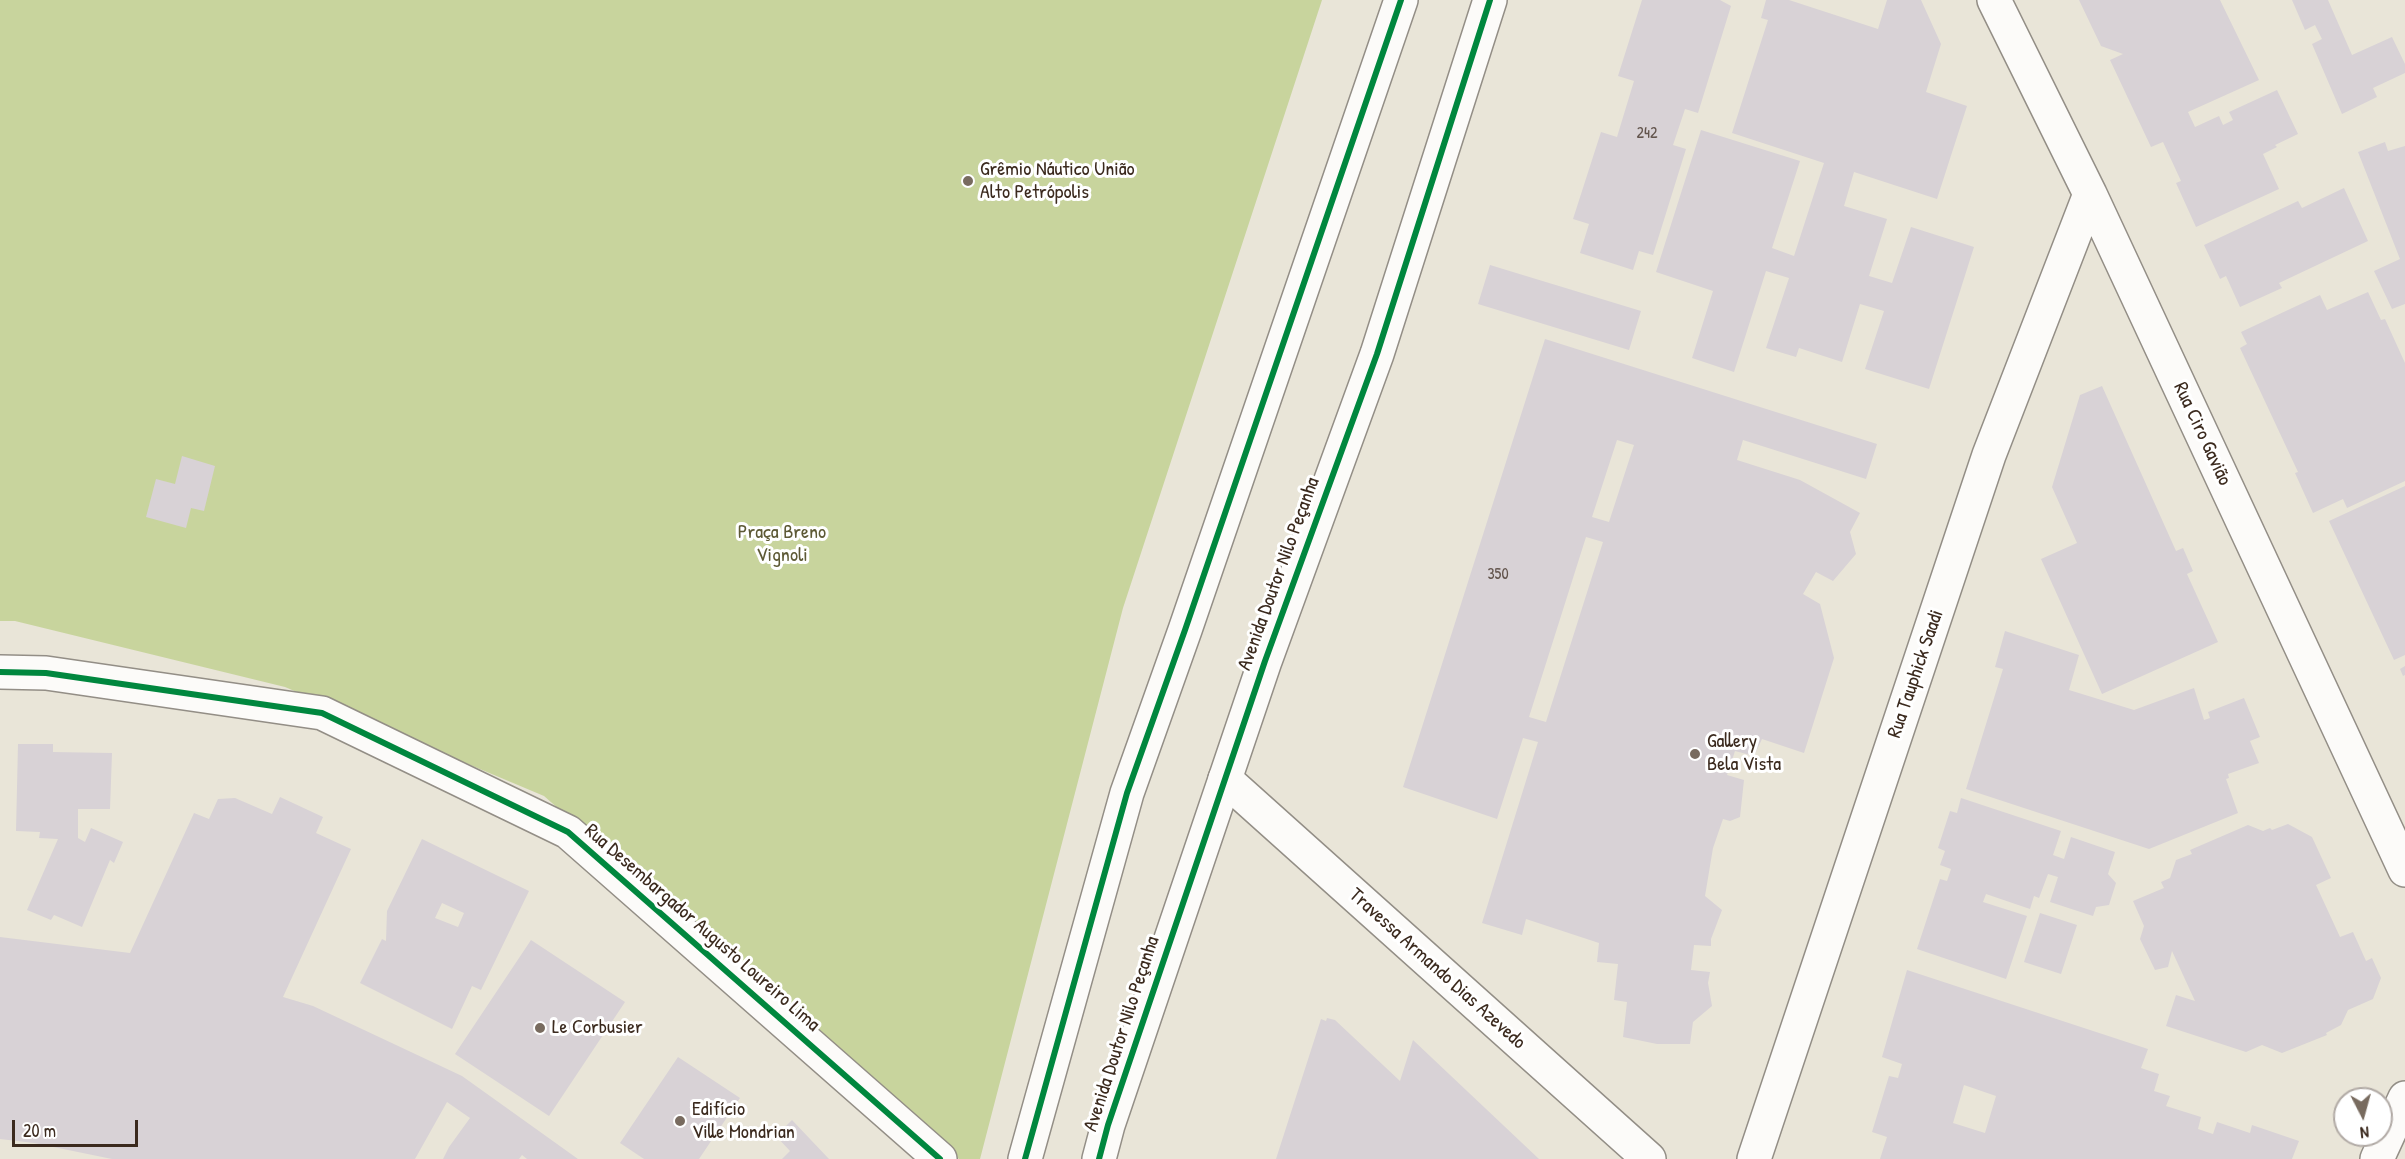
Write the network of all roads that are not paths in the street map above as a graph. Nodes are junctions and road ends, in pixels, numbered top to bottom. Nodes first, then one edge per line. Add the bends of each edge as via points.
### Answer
1 (1401, 0) edge
2 (1490, 0) edge
3 (1994, 0) edge
4 (2090, 194) junction
5 (0, 672) edge
6 (1226, 779) junction
7 (2405, 870) edge
8 (2405, 1098) edge
9 (940, 1159) edge
10 (1025, 1159) edge
11 (1099, 1159) edge
12 (1649, 1159) edge
13 (1754, 1159) edge
14 (2377, 1159) edge

1 - 10 street via 1127,793
2 - 6 street, Avenida Doutor Nilo Peçanha via 1377,354
3 - 4 street, Rua Ciro Gavião
4 - 7 street, Rua Ciro Gavião
4 - 13 street, Rua Tauphick Saadi via 1989,455
5 - 9 street, Rua Desembargador Augusto Loureiro Lima via 46,673 322,713 568,832
6 - 11 street, Avenida Doutor Nilo Peçanha
6 - 12 street, Travessa Armando Dias Azevedo
8 - 14 street

